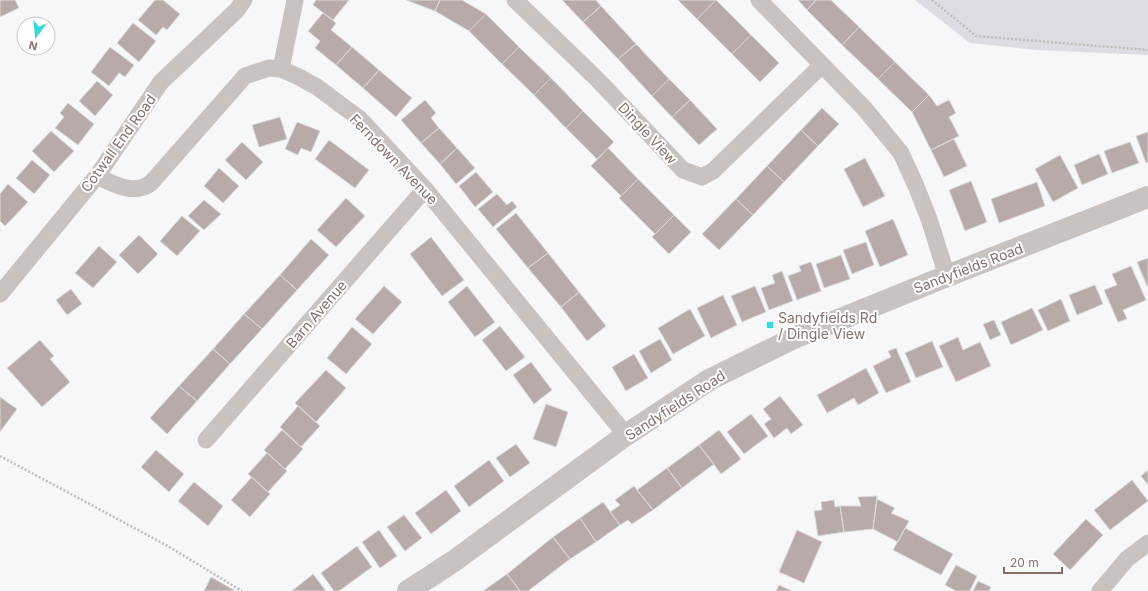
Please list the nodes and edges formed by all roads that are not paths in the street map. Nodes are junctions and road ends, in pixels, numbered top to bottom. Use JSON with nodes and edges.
{"nodes":[{"id":1,"x":244,"y":0,"type":"edge"},
{"id":2,"x":295,"y":0,"type":"edge"},
{"id":3,"x":515,"y":0,"type":"edge"},
{"id":4,"x":759,"y":0,"type":"edge"},
{"id":5,"x":822,"y":64,"type":"junction"},
{"id":6,"x":281,"y":69,"type":"junction"},
{"id":7,"x":97,"y":176,"type":"junction"},
{"id":8,"x":426,"y":189,"type":"junction"},
{"id":9,"x":1148,"y":197,"type":"edge"},
{"id":10,"x":947,"y":276,"type":"junction"},
{"id":11,"x":0,"y":294,"type":"edge"},
{"id":12,"x":626,"y":435,"type":"junction"},
{"id":13,"x":206,"y":440,"type":"dead end"},
{"id":14,"x":1148,"y":543,"type":"edge"},
{"id":15,"x":408,"y":591,"type":"edge"},
{"id":16,"x":1100,"y":591,"type":"edge"}],
"edges":[{"from":1,"to":7,"type":"street","name":"Cotwall End Road"},
{"from":2,"to":6,"type":"street"},
{"from":3,"to":5,"type":"street","name":"Dingle View"},
{"from":4,"to":5,"type":"street"},
{"from":5,"to":10,"type":"street"},
{"from":6,"to":7,"type":"street"},
{"from":6,"to":8,"type":"street","name":"Ferndown Avenue"},
{"from":7,"to":11,"type":"street","name":"Cotwall End Road"},
{"from":8,"to":12,"type":"street","name":"Ferndown Avenue"},
{"from":8,"to":13,"type":"street","name":"Barn Avenue"},
{"from":9,"to":10,"type":"street","name":"Sandyfields Road"},
{"from":10,"to":12,"type":"street","name":"Sandyfields Road"},
{"from":12,"to":15,"type":"street","name":"Sandyfields Road"},
{"from":14,"to":16,"type":"street"}]}
